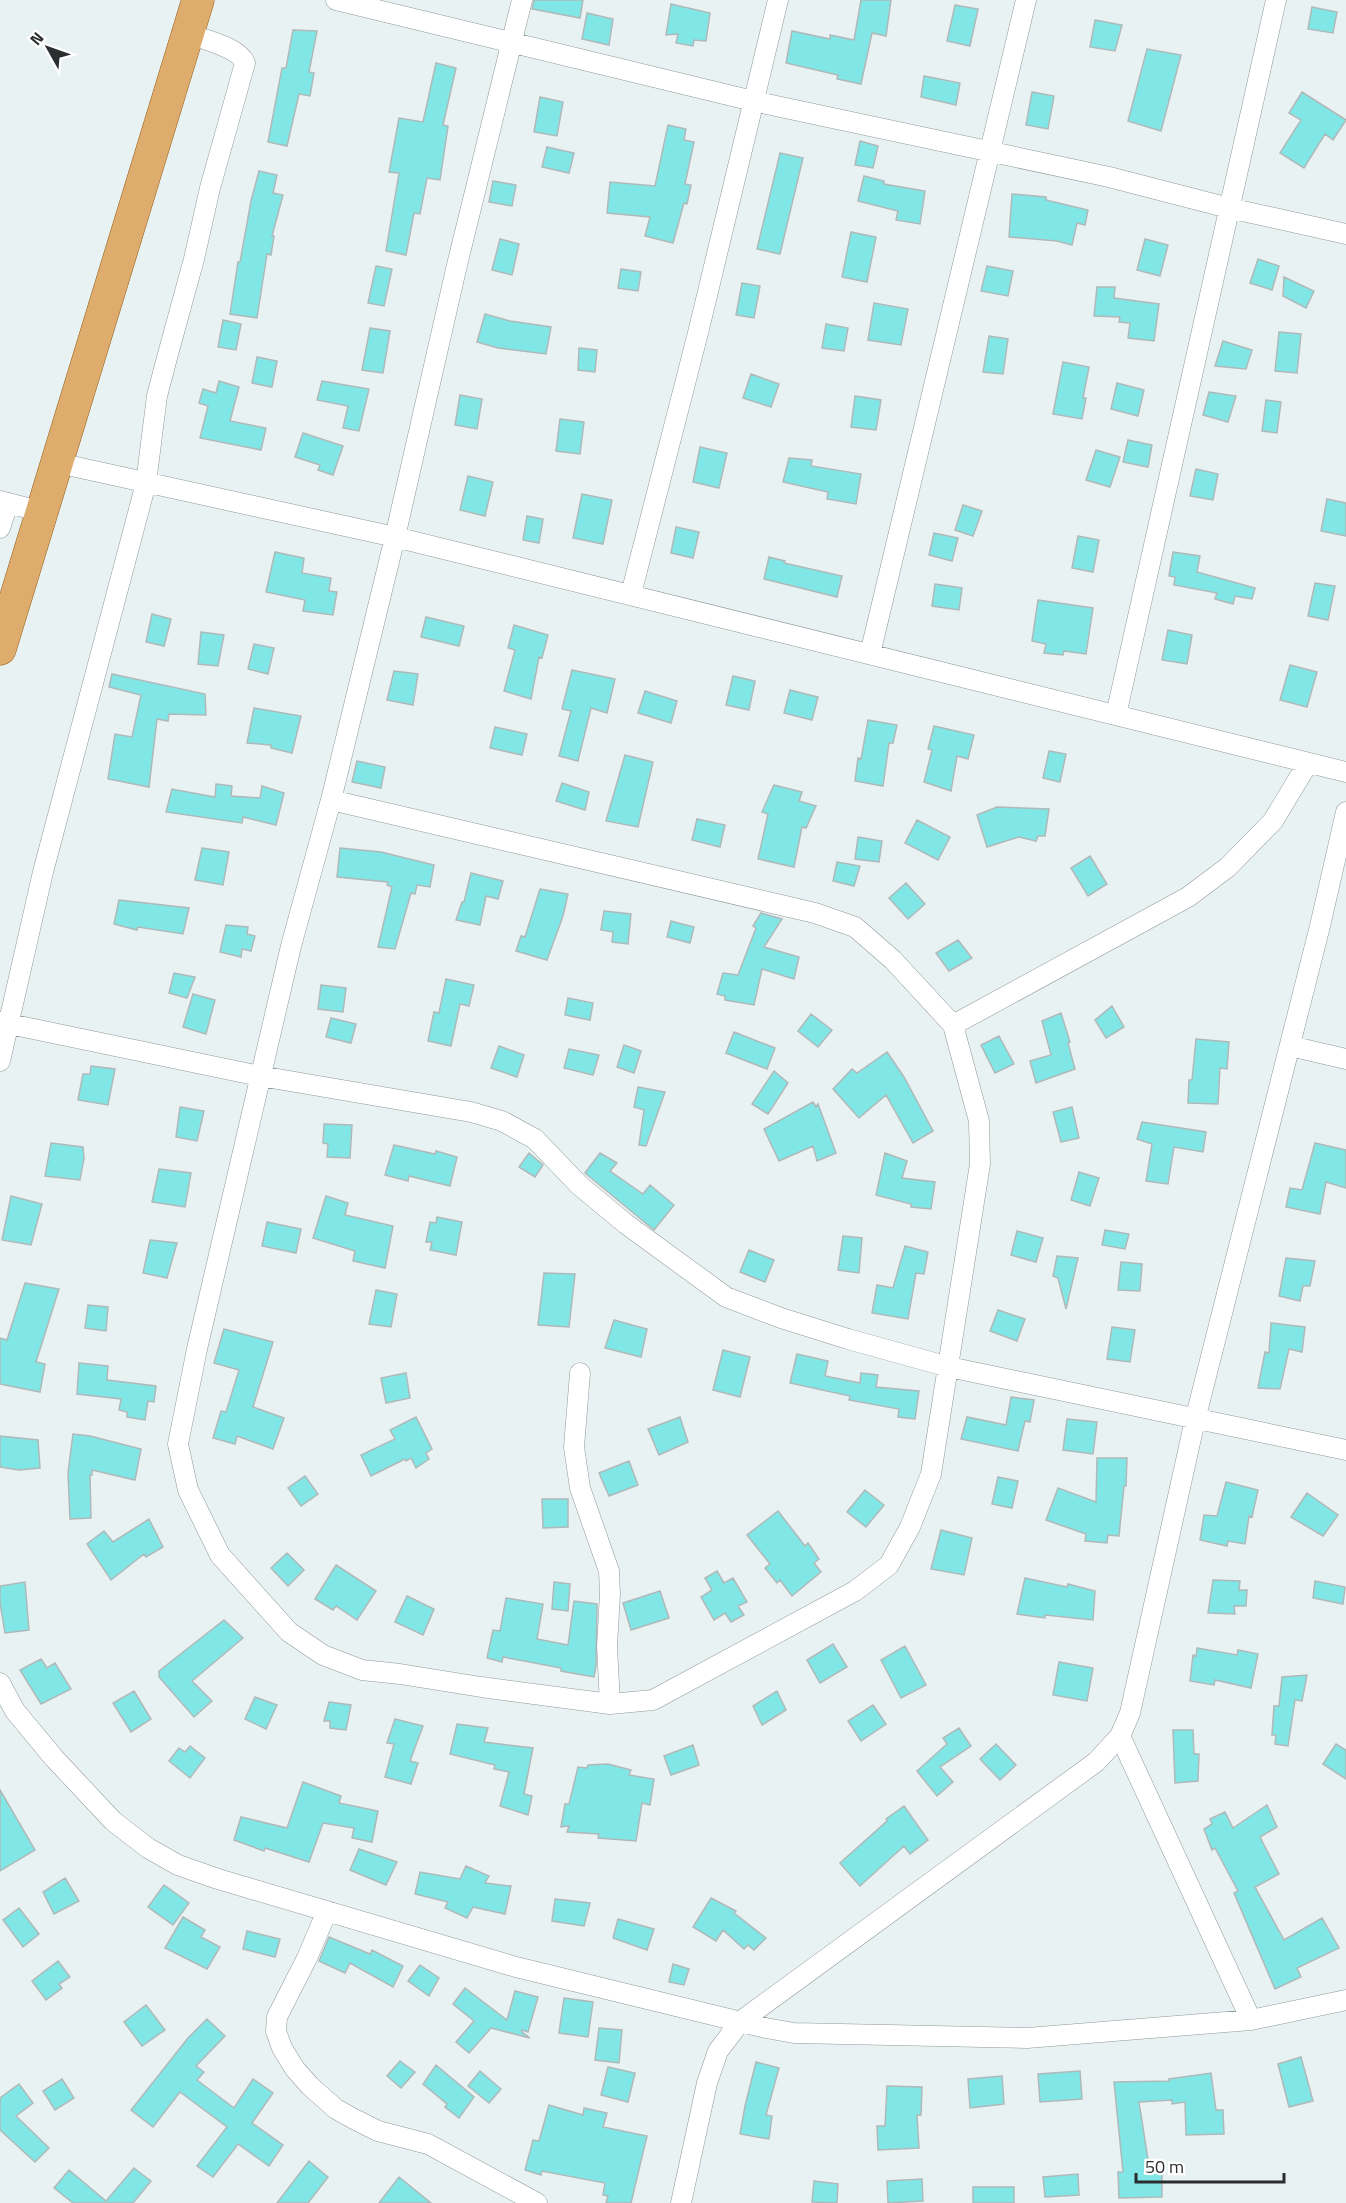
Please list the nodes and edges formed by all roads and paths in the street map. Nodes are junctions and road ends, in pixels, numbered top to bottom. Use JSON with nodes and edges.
{"nodes":[{"id":1,"x":198,"y":0,"type":"edge"},
{"id":2,"x":336,"y":0,"type":"edge"},
{"id":3,"x":522,"y":0,"type":"edge"},
{"id":4,"x":778,"y":0,"type":"edge"},
{"id":5,"x":1026,"y":0,"type":"edge"},
{"id":6,"x":1276,"y":0,"type":"edge"},
{"id":7,"x":189,"y":34,"type":"junction"},
{"id":8,"x":513,"y":42,"type":"junction"},
{"id":9,"x":753,"y":101,"type":"junction"},
{"id":10,"x":991,"y":153,"type":"junction"},
{"id":11,"x":1229,"y":208,"type":"junction"},
{"id":12,"x":1346,"y":234,"type":"edge"},
{"id":13,"x":58,"y":463,"type":"junction"},
{"id":14,"x":146,"y":483,"type":"junction"},
{"id":15,"x":3,"y":499,"type":"edge"},
{"id":16,"x":43,"y":512,"type":"junction"},
{"id":17,"x":0,"y":528,"type":"edge"},
{"id":18,"x":395,"y":537,"type":"junction"},
{"id":19,"x":632,"y":594,"type":"junction"},
{"id":20,"x":0,"y":649,"type":"edge"},
{"id":21,"x":870,"y":654,"type":"junction"},
{"id":22,"x":1116,"y":715,"type":"junction"},
{"id":23,"x":1308,"y":763,"type":"junction"},
{"id":24,"x":1346,"y":772,"type":"edge"},
{"id":25,"x":331,"y":800,"type":"junction"},
{"id":26,"x":1346,"y":812,"type":"edge"},
{"id":27,"x":5,"y":1024,"type":"edge"},
{"id":28,"x":953,"y":1025,"type":"junction"},
{"id":29,"x":1290,"y":1046,"type":"junction"},
{"id":30,"x":1346,"y":1059,"type":"edge"},
{"id":31,"x":0,"y":1062,"type":"edge"},
{"id":32,"x":260,"y":1076,"type":"junction"},
{"id":33,"x":949,"y":1367,"type":"junction"},
{"id":34,"x":580,"y":1373,"type":"dead end"},
{"id":35,"x":1195,"y":1420,"type":"junction"},
{"id":36,"x":1346,"y":1450,"type":"edge"},
{"id":37,"x":0,"y":1683,"type":"edge"},
{"id":38,"x":610,"y":1704,"type":"junction"},
{"id":39,"x":1120,"y":1736,"type":"junction"},
{"id":40,"x":327,"y":1911,"type":"junction"},
{"id":41,"x":1346,"y":2000,"type":"edge"},
{"id":42,"x":1251,"y":2020,"type":"junction"},
{"id":43,"x":741,"y":2021,"type":"junction"},
{"id":44,"x":537,"y":2203,"type":"edge"},
{"id":45,"x":681,"y":2203,"type":"edge"}],
"edges":[{"from":1,"to":7,"type":"main road"},
{"from":2,"to":8,"type":"street"},
{"from":3,"to":8,"type":"street"},
{"from":4,"to":9,"type":"street"},
{"from":5,"to":10,"type":"street"},
{"from":6,"to":11,"type":"street"},
{"from":7,"to":13,"type":"main road"},
{"from":7,"to":14,"type":"street"},
{"from":8,"to":9,"type":"street"},
{"from":8,"to":18,"type":"street"},
{"from":9,"to":10,"type":"street"},
{"from":9,"to":19,"type":"street"},
{"from":10,"to":11,"type":"street"},
{"from":10,"to":21,"type":"street"},
{"from":11,"to":12,"type":"street"},
{"from":11,"to":22,"type":"street"},
{"from":13,"to":14,"type":"street"},
{"from":13,"to":16,"type":"main road"},
{"from":14,"to":18,"type":"street"},
{"from":14,"to":27,"type":"street"},
{"from":15,"to":16,"type":"street"},
{"from":15,"to":17,"type":"street"},
{"from":16,"to":20,"type":"main road"},
{"from":18,"to":19,"type":"street"},
{"from":18,"to":25,"type":"street"},
{"from":19,"to":21,"type":"street"},
{"from":21,"to":22,"type":"street"},
{"from":22,"to":23,"type":"street"},
{"from":23,"to":24,"type":"street"},
{"from":23,"to":28,"type":"street"},
{"from":25,"to":28,"type":"street"},
{"from":25,"to":32,"type":"street"},
{"from":26,"to":29,"type":"street"},
{"from":27,"to":31,"type":"street"},
{"from":27,"to":32,"type":"street"},
{"from":28,"to":33,"type":"street"},
{"from":29,"to":30,"type":"street"},
{"from":29,"to":35,"type":"street"},
{"from":32,"to":33,"type":"street"},
{"from":32,"to":38,"type":"street"},
{"from":33,"to":35,"type":"street"},
{"from":33,"to":38,"type":"street"},
{"from":34,"to":38,"type":"street"},
{"from":35,"to":36,"type":"street"},
{"from":35,"to":39,"type":"street"},
{"from":37,"to":40,"type":"street"},
{"from":39,"to":42,"type":"street"},
{"from":39,"to":43,"type":"street"},
{"from":40,"to":43,"type":"street"},
{"from":40,"to":44,"type":"street"},
{"from":41,"to":42,"type":"street"},
{"from":42,"to":43,"type":"street"},
{"from":43,"to":45,"type":"street"}]}
